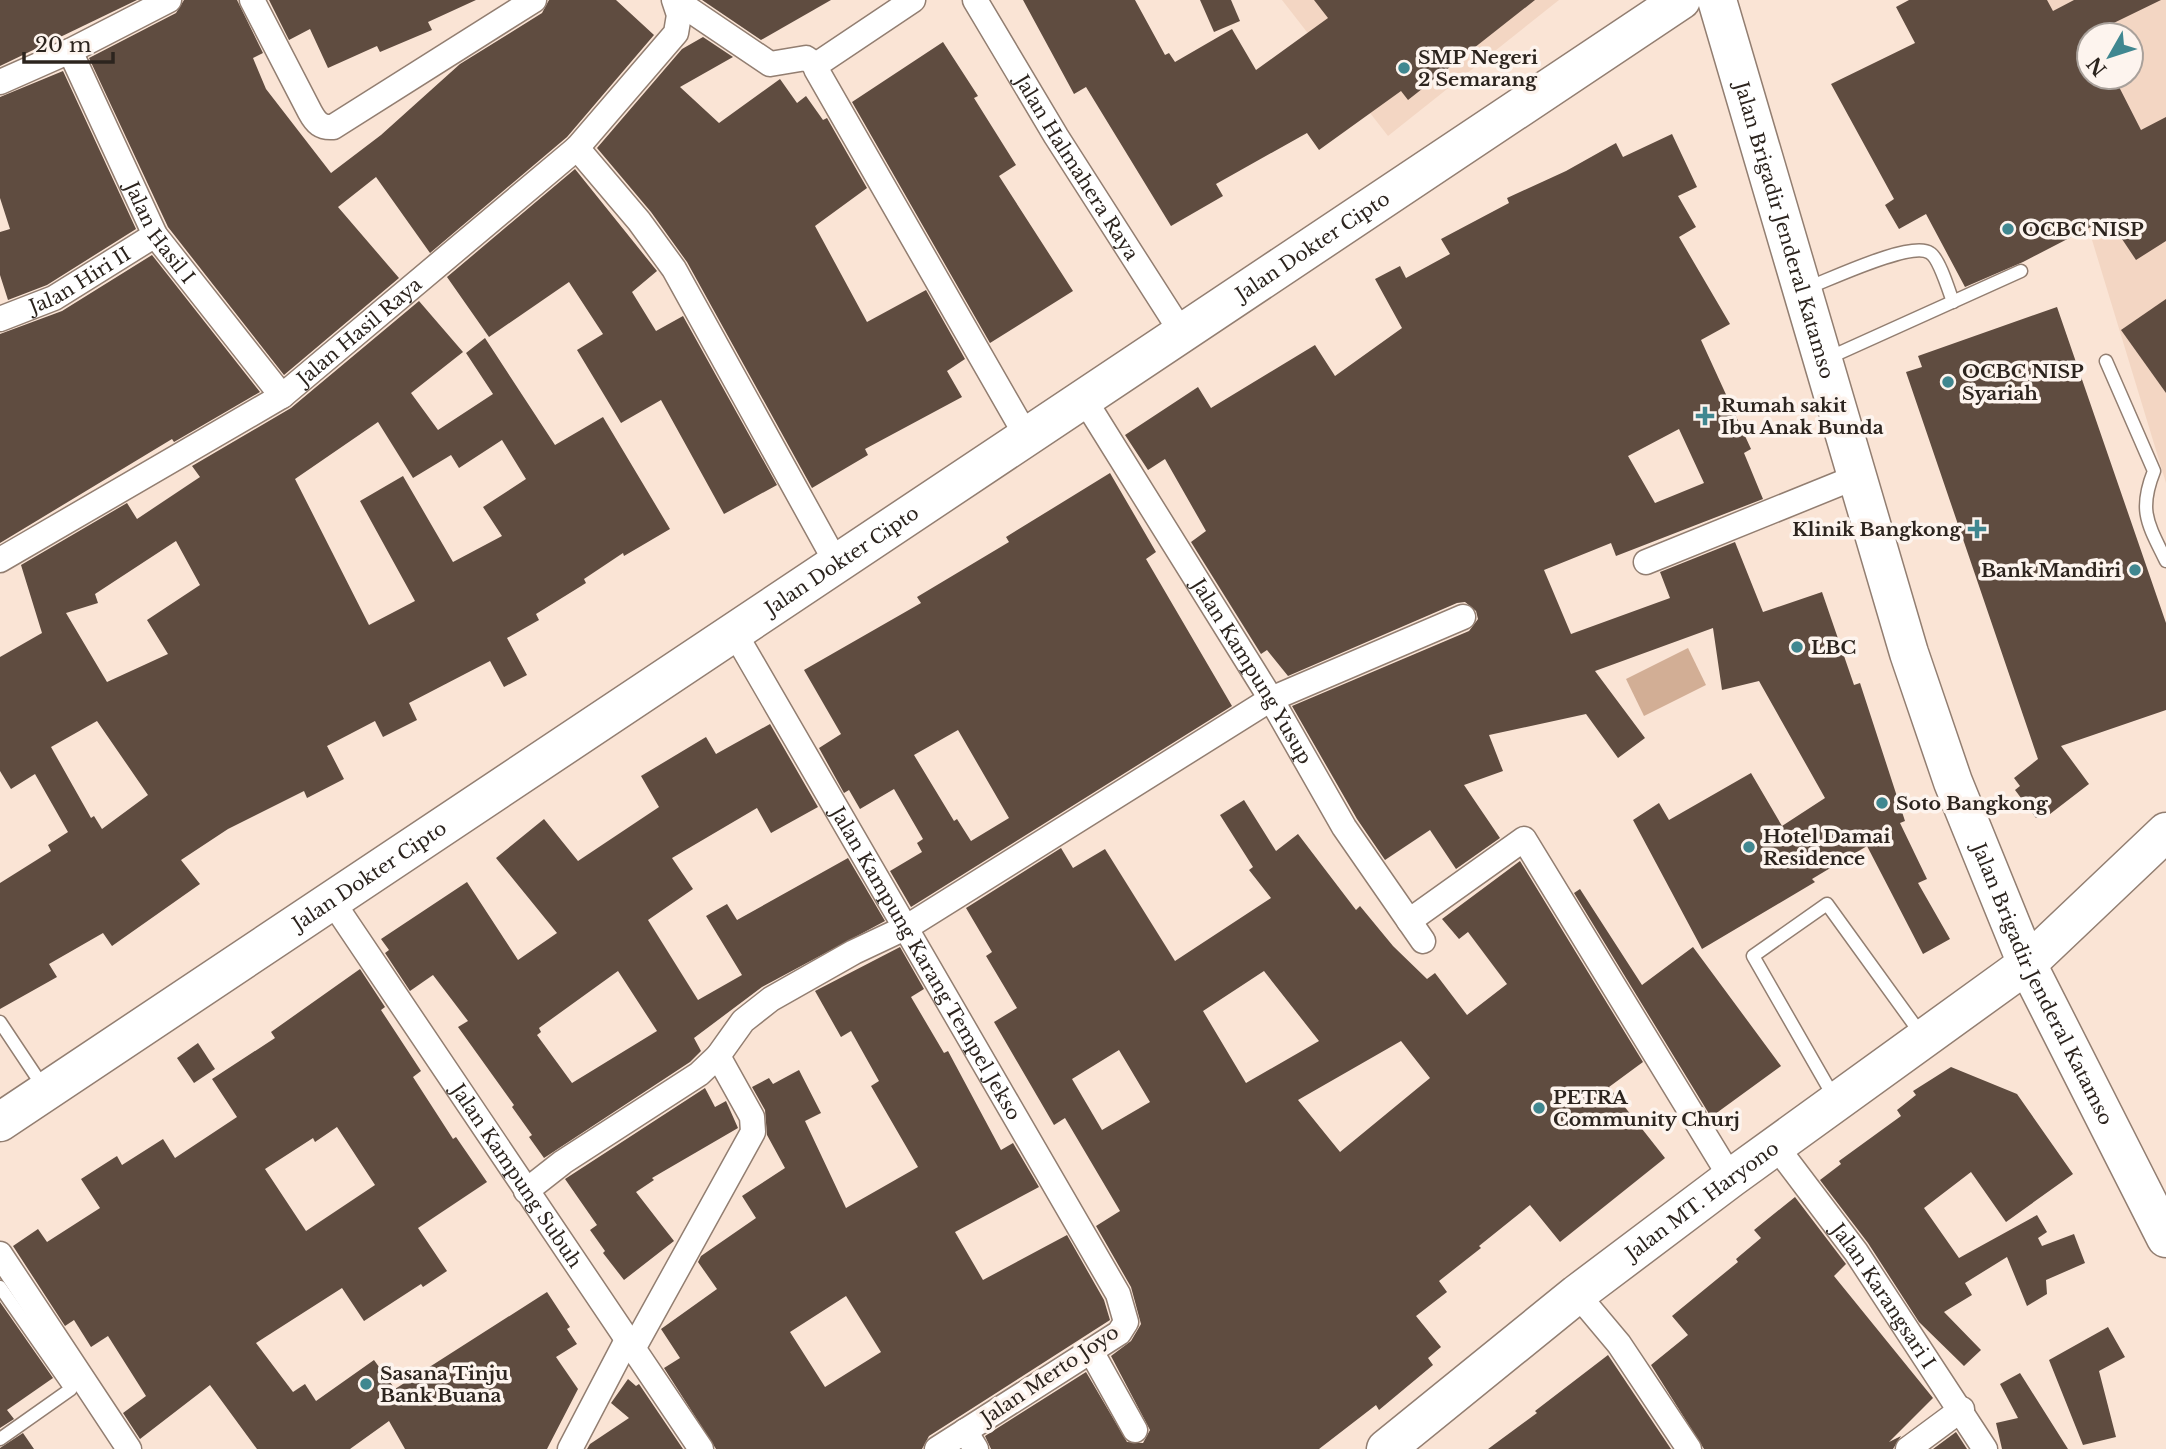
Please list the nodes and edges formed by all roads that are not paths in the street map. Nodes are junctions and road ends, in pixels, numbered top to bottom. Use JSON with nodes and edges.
{"nodes":[{"id":1,"x":169,"y":0,"type":"edge"},
{"id":2,"x":252,"y":0,"type":"edge"},
{"id":3,"x":534,"y":0,"type":"edge"},
{"id":4,"x":913,"y":0,"type":"edge"},
{"id":5,"x":975,"y":0,"type":"edge"},
{"id":6,"x":1681,"y":0,"type":"edge"},
{"id":7,"x":1717,"y":0,"type":"edge"},
{"id":8,"x":675,"y":3,"type":"edge"},
{"id":9,"x":70,"y":51,"type":"junction"},
{"id":10,"x":816,"y":65,"type":"junction"},
{"id":11,"x":0,"y":82,"type":"edge"},
{"id":12,"x":577,"y":148,"type":"junction"},
{"id":13,"x":155,"y":235,"type":"junction"},
{"id":14,"x":2021,"y":271,"type":"dead end"},
{"id":15,"x":1802,"y":290,"type":"junction"},
{"id":16,"x":1953,"y":302,"type":"junction"},
{"id":17,"x":0,"y":319,"type":"edge"},
{"id":18,"x":1182,"y":333,"type":"junction"},
{"id":19,"x":1823,"y":361,"type":"junction"},
{"id":20,"x":2106,"y":361,"type":"dead end"},
{"id":21,"x":282,"y":396,"type":"junction"},
{"id":22,"x":1084,"y":399,"type":"junction"},
{"id":23,"x":1027,"y":437,"type":"junction"},
{"id":24,"x":2160,"y":473,"type":"edge"},
{"id":25,"x":1856,"y":477,"type":"junction"},
{"id":26,"x":0,"y":560,"type":"edge"},
{"id":27,"x":2166,"y":561,"type":"edge"},
{"id":28,"x":1646,"y":562,"type":"dead end"},
{"id":29,"x":837,"y":564,"type":"junction"},
{"id":30,"x":1463,"y":617,"type":"dead end"},
{"id":31,"x":734,"y":632,"type":"junction"},
{"id":32,"x":1271,"y":699,"type":"junction"},
{"id":33,"x":2166,"y":832,"type":"edge"},
{"id":34,"x":332,"y":901,"type":"junction"},
{"id":35,"x":907,"y":927,"type":"junction"},
{"id":36,"x":2027,"y":964,"type":"junction"},
{"id":37,"x":0,"y":1022,"type":"edge"},
{"id":38,"x":1923,"y":1037,"type":"junction"},
{"id":39,"x":718,"y":1056,"type":"junction"},
{"id":40,"x":46,"y":1091,"type":"junction"},
{"id":41,"x":1836,"y":1100,"type":"junction"},
{"id":42,"x":0,"y":1122,"type":"edge"},
{"id":43,"x":1775,"y":1145,"type":"junction"},
{"id":44,"x":1731,"y":1178,"type":"junction"},
{"id":45,"x":526,"y":1191,"type":"junction"},
{"id":46,"x":2166,"y":1238,"type":"edge"},
{"id":47,"x":0,"y":1254,"type":"edge"},
{"id":48,"x":0,"y":1287,"type":"edge"},
{"id":49,"x":1118,"y":1294,"type":"joint"},
{"id":50,"x":1577,"y":1294,"type":"junction"},
{"id":51,"x":630,"y":1344,"type":"junction"},
{"id":52,"x":1091,"y":1351,"type":"junction"},
{"id":53,"x":1962,"y":1409,"type":"junction"},
{"id":54,"x":1135,"y":1430,"type":"dead end"},
{"id":55,"x":0,"y":1439,"type":"edge"},
{"id":56,"x":970,"y":1440,"type":"edge"},
{"id":57,"x":1401,"y":1444,"type":"edge"},
{"id":58,"x":129,"y":1449,"type":"edge"},
{"id":59,"x":570,"y":1449,"type":"edge"},
{"id":60,"x":701,"y":1449,"type":"edge"},
{"id":61,"x":937,"y":1449,"type":"edge"},
{"id":62,"x":1689,"y":1449,"type":"edge"},
{"id":63,"x":1908,"y":1449,"type":"edge"},
{"id":64,"x":1985,"y":1449,"type":"edge"}],
"edges":[{"from":1,"to":9,"type":"street"},
{"from":2,"to":3,"type":"street"},
{"from":4,"to":10,"type":"street"},
{"from":5,"to":18,"type":"street","name":"Jalan Halmahera Raya"},
{"from":6,"to":18,"type":"main road","name":"Jalan Dokter Cipto"},
{"from":7,"to":15,"type":"main road","name":"Jalan Brigadir Jenderal Katamso"},
{"from":8,"to":10,"type":"street"},
{"from":8,"to":12,"type":"street","name":"Jalan Hasil Raya"},
{"from":9,"to":11,"type":"street"},
{"from":9,"to":13,"type":"street","name":"Jalan Hasil I"},
{"from":10,"to":23,"type":"street"},
{"from":12,"to":21,"type":"street","name":"Jalan Hasil Raya"},
{"from":12,"to":29,"type":"street"},
{"from":13,"to":17,"type":"street","name":"Jalan Hiri II"},
{"from":13,"to":21,"type":"street","name":"Jalan Hasil I"},
{"from":14,"to":16,"type":"lane"},
{"from":15,"to":16,"type":"lane"},
{"from":15,"to":19,"type":"main road","name":"Jalan Brigadir Jenderal Katamso"},
{"from":16,"to":19,"type":"lane"},
{"from":18,"to":22,"type":"main road","name":"Jalan Dokter Cipto"},
{"from":19,"to":25,"type":"main road","name":"Jalan Brigadir Jenderal Katamso"},
{"from":20,"to":24,"type":"lane"},
{"from":21,"to":26,"type":"street","name":"Jalan Hasil Raya"},
{"from":22,"to":23,"type":"main road","name":"Jalan Dokter Cipto"},
{"from":22,"to":32,"type":"street","name":"Jalan Kampung Yusup"},
{"from":23,"to":29,"type":"main road","name":"Jalan Dokter Cipto"},
{"from":24,"to":27,"type":"lane"},
{"from":25,"to":28,"type":"street"},
{"from":25,"to":36,"type":"main road","name":"Jalan Brigadir Jenderal Katamso"},
{"from":29,"to":31,"type":"main road","name":"Jalan Dokter Cipto"},
{"from":30,"to":32,"type":"street"},
{"from":31,"to":34,"type":"main road","name":"Jalan Dokter Cipto"},
{"from":31,"to":35,"type":"street","name":"Jalan Kampung Karang Tempel Jekso"},
{"from":32,"to":35,"type":"street"},
{"from":32,"to":44,"type":"street","name":"Jalan Kampung Yusup"},
{"from":33,"to":36,"type":"main road","name":"Jalan MT. Haryono"},
{"from":34,"to":40,"type":"main road","name":"Jalan Dokter Cipto"},
{"from":34,"to":45,"type":"street","name":"Jalan Kampung Subuh"},
{"from":35,"to":39,"type":"street"},
{"from":35,"to":49,"type":"street","name":"Jalan Kampung Karang Tempel Jekso"},
{"from":36,"to":38,"type":"main road","name":"Jalan MT. Haryono"},
{"from":36,"to":46,"type":"main road","name":"Jalan Brigadir Jenderal Katamso"},
{"from":37,"to":40,"type":"lane"},
{"from":38,"to":41,"type":"main road","name":"Jalan MT. Haryono"},
{"from":38,"to":41,"type":"lane"},
{"from":39,"to":45,"type":"street"},
{"from":39,"to":51,"type":"street"},
{"from":40,"to":42,"type":"main road","name":"Jalan Dokter Cipto"},
{"from":41,"to":43,"type":"main road","name":"Jalan MT. Haryono"},
{"from":43,"to":44,"type":"main road","name":"Jalan MT. Haryono"},
{"from":43,"to":53,"type":"street","name":"Jalan Karangsari I"},
{"from":44,"to":50,"type":"main road","name":"Jalan MT. Haryono"},
{"from":45,"to":51,"type":"street","name":"Jalan Kampung Subuh"},
{"from":47,"to":58,"type":"street"},
{"from":48,"to":55,"type":"lane"},
{"from":49,"to":52,"type":"street","name":"Jalan Merto Joyo"},
{"from":50,"to":57,"type":"main road","name":"Jalan MT. Haryono"},
{"from":50,"to":62,"type":"street"},
{"from":51,"to":59,"type":"street"},
{"from":51,"to":60,"type":"street","name":"Jalan Kampung Subuh"},
{"from":52,"to":54,"type":"street"},
{"from":52,"to":56,"type":"street","name":"Jalan Merto Joyo"},
{"from":53,"to":63,"type":"street"},
{"from":53,"to":64,"type":"street","name":"Jalan Karangsari I"},
{"from":56,"to":61,"type":"street"}]}
